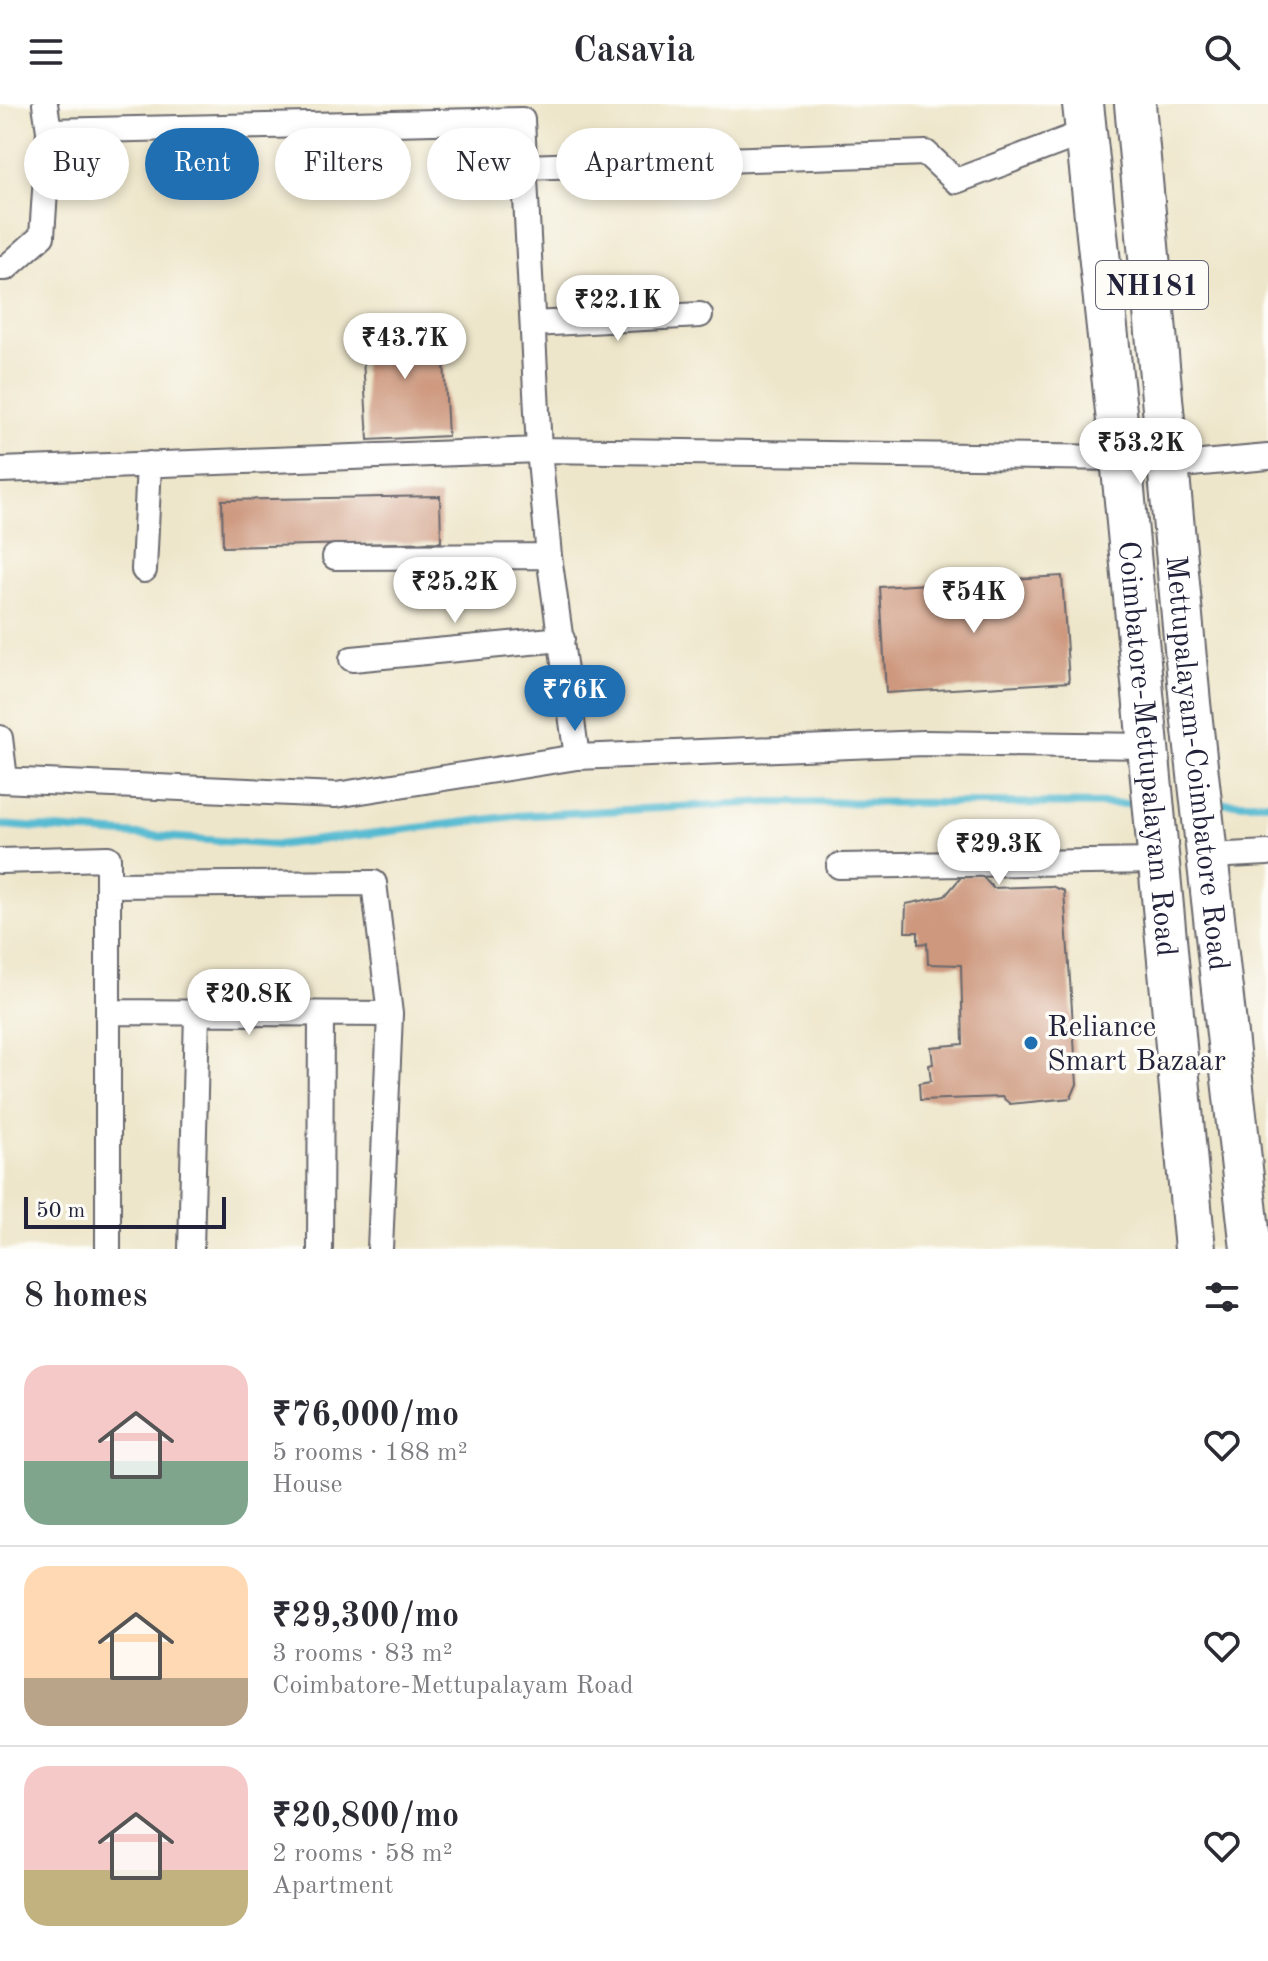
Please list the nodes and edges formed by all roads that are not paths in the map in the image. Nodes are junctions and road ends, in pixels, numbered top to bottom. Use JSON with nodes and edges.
{"nodes":[{"id":1,"x":45,"y":104,"type":"edge"},
{"id":2,"x":1135,"y":104,"type":"edge"},
{"id":3,"x":1085,"y":118,"type":"edge"},
{"id":4,"x":49,"y":128,"type":"edge"},
{"id":5,"x":523,"y":128,"type":"edge"},
{"id":6,"x":129,"y":129,"type":"edge"},
{"id":7,"x":540,"y":166,"type":"edge"},
{"id":8,"x":44,"y":200,"type":"edge"},
{"id":9,"x":527,"y":200,"type":"edge"},
{"id":10,"x":0,"y":268,"type":"edge"},
{"id":11,"x":700,"y":315,"type":"dead end"},
{"id":12,"x":533,"y":324,"type":"junction"},
{"id":13,"x":539,"y":450,"type":"junction"},
{"id":14,"x":1268,"y":457,"type":"edge"},
{"id":15,"x":1121,"y":458,"type":"junction"},
{"id":16,"x":149,"y":464,"type":"junction"},
{"id":17,"x":1169,"y":466,"type":"junction"},
{"id":18,"x":0,"y":470,"type":"edge"},
{"id":19,"x":549,"y":556,"type":"junction"},
{"id":20,"x":335,"y":557,"type":"dead end"},
{"id":21,"x":144,"y":570,"type":"dead end"},
{"id":22,"x":562,"y":639,"type":"junction"},
{"id":23,"x":352,"y":659,"type":"dead end"},
{"id":24,"x":0,"y":738,"type":"edge"},
{"id":25,"x":1147,"y":747,"type":"junction"},
{"id":26,"x":577,"y":757,"type":"junction"},
{"id":27,"x":2,"y":780,"type":"edge"},
{"id":28,"x":1157,"y":850,"type":"junction"},
{"id":29,"x":1268,"y":853,"type":"edge"},
{"id":30,"x":1209,"y":855,"type":"junction"},
{"id":31,"x":0,"y":861,"type":"edge"},
{"id":32,"x":839,"y":866,"type":"dead end"},
{"id":33,"x":108,"y":885,"type":"junction"},
{"id":34,"x":108,"y":1012,"type":"junction"},
{"id":35,"x":197,"y":1013,"type":"junction"},
{"id":36,"x":321,"y":1014,"type":"junction"},
{"id":37,"x":390,"y":1014,"type":"junction"},
{"id":38,"x":108,"y":1249,"type":"edge"},
{"id":39,"x":191,"y":1249,"type":"edge"},
{"id":40,"x":320,"y":1249,"type":"edge"},
{"id":41,"x":380,"y":1249,"type":"edge"},
{"id":42,"x":1195,"y":1249,"type":"edge"},
{"id":43,"x":1251,"y":1249,"type":"edge"}],
"edges":[{"from":1,"to":4,"type":"street"},
{"from":2,"to":17,"type":"highway","name":"Mettupalayam-Coimbatore Road","number":"NH181"},
{"from":3,"to":7,"type":"street"},
{"from":3,"to":15,"type":"highway","name":"Coimbatore-Mettupalayam Road","number":"NH181"},
{"from":5,"to":6,"type":"street"},
{"from":8,"to":10,"type":"street"},
{"from":9,"to":12,"type":"street"},
{"from":11,"to":12,"type":"street"},
{"from":12,"to":13,"type":"street"},
{"from":13,"to":15,"type":"street"},
{"from":13,"to":16,"type":"street"},
{"from":13,"to":19,"type":"street"},
{"from":14,"to":17,"type":"street"},
{"from":15,"to":17,"type":"street"},
{"from":15,"to":25,"type":"highway","name":"Coimbatore-Mettupalayam Road","number":"NH181"},
{"from":16,"to":18,"type":"street"},
{"from":16,"to":21,"type":"street"},
{"from":17,"to":30,"type":"highway","name":"Mettupalayam-Coimbatore Road","number":"NH181"},
{"from":19,"to":20,"type":"street"},
{"from":19,"to":22,"type":"street"},
{"from":22,"to":23,"type":"street"},
{"from":22,"to":26,"type":"street"},
{"from":24,"to":27,"type":"street"},
{"from":25,"to":26,"type":"street"},
{"from":25,"to":28,"type":"highway","name":"Coimbatore-Mettupalayam Road","number":"NH181"},
{"from":26,"to":27,"type":"street"},
{"from":28,"to":32,"type":"street"},
{"from":28,"to":42,"type":"highway","name":"Coimbatore-Mettupalayam Road","number":"NH181"},
{"from":29,"to":30,"type":"street"},
{"from":30,"to":43,"type":"highway","name":"Mettupalayam-Coimbatore Road","number":"NH181"},
{"from":31,"to":33,"type":"street"},
{"from":33,"to":34,"type":"street"},
{"from":33,"to":37,"type":"street"},
{"from":34,"to":35,"type":"street"},
{"from":34,"to":38,"type":"street"},
{"from":35,"to":36,"type":"street"},
{"from":35,"to":39,"type":"street"},
{"from":36,"to":37,"type":"street"},
{"from":36,"to":40,"type":"street"},
{"from":37,"to":41,"type":"street"}]}
